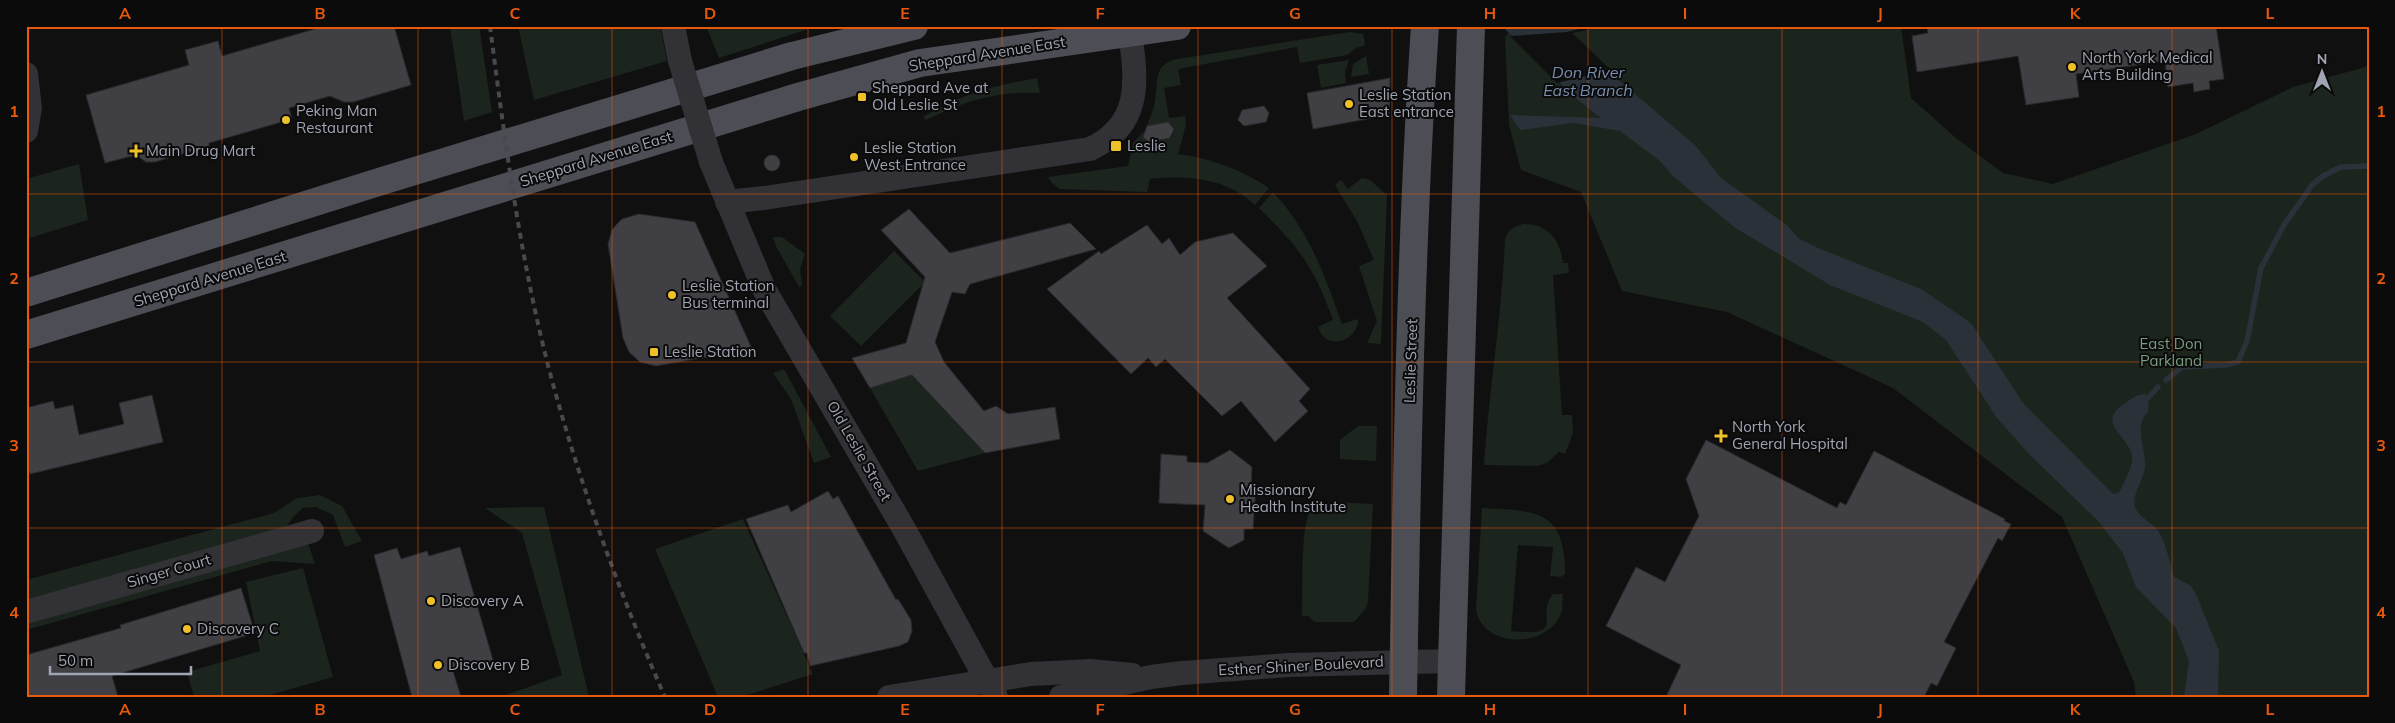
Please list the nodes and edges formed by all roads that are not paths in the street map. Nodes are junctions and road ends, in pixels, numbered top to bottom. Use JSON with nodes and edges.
{"nodes":[{"id":1,"x":673,"y":26,"type":"edge"},
{"id":2,"x":914,"y":26,"type":"edge"},
{"id":3,"x":1176,"y":26,"type":"edge"},
{"id":4,"x":1425,"y":26,"type":"edge"},
{"id":5,"x":1471,"y":26,"type":"edge"},
{"id":6,"x":1130,"y":33,"type":"junction"},
{"id":7,"x":26,"y":74,"type":"edge"},
{"id":8,"x":26,"y":131,"type":"edge"},
{"id":9,"x":727,"y":202,"type":"junction"},
{"id":10,"x":26,"y":293,"type":"edge"},
{"id":11,"x":26,"y":336,"type":"edge"},
{"id":12,"x":312,"y":530,"type":"dead end"},
{"id":13,"x":26,"y":612,"type":"edge"},
{"id":14,"x":1404,"y":661,"type":"junction"},
{"id":15,"x":1451,"y":661,"type":"junction"},
{"id":16,"x":1151,"y":677,"type":"junction"},
{"id":17,"x":992,"y":688,"type":"edge"},
{"id":18,"x":889,"y":697,"type":"edge"},
{"id":19,"x":1061,"y":697,"type":"edge"},
{"id":20,"x":1403,"y":697,"type":"edge"},
{"id":21,"x":1451,"y":697,"type":"edge"}],
"edges":[{"from":1,"to":9,"type":"street","name":"Old Leslie Street","bridge":true},
{"from":2,"to":10,"type":"main road"},
{"from":3,"to":6,"type":"main road","name":"Sheppard Avenue East"},
{"from":4,"to":14,"type":"main road","name":"Leslie Street"},
{"from":5,"to":15,"type":"main road"},
{"from":6,"to":9,"type":"street"},
{"from":6,"to":11,"type":"main road","name":"Sheppard Avenue East"},
{"from":7,"to":8,"type":"street"},
{"from":9,"to":17,"type":"street","name":"Old Leslie Street"},
{"from":12,"to":13,"type":"street","name":"Singer Court"},
{"from":14,"to":15,"type":"street","name":"Esther Shiner Boulevard"},
{"from":14,"to":16,"type":"street","name":"Esther Shiner Boulevard"},
{"from":14,"to":20,"type":"main road","name":"Leslie Street"},
{"from":15,"to":21,"type":"main road"},
{"from":16,"to":17,"type":"street","name":"Esther Shiner Boulevard"},
{"from":16,"to":19,"type":"street","name":"Esther Shiner Boulevard"},
{"from":17,"to":18,"type":"street","name":"Esther Shiner Boulevard"}]}
